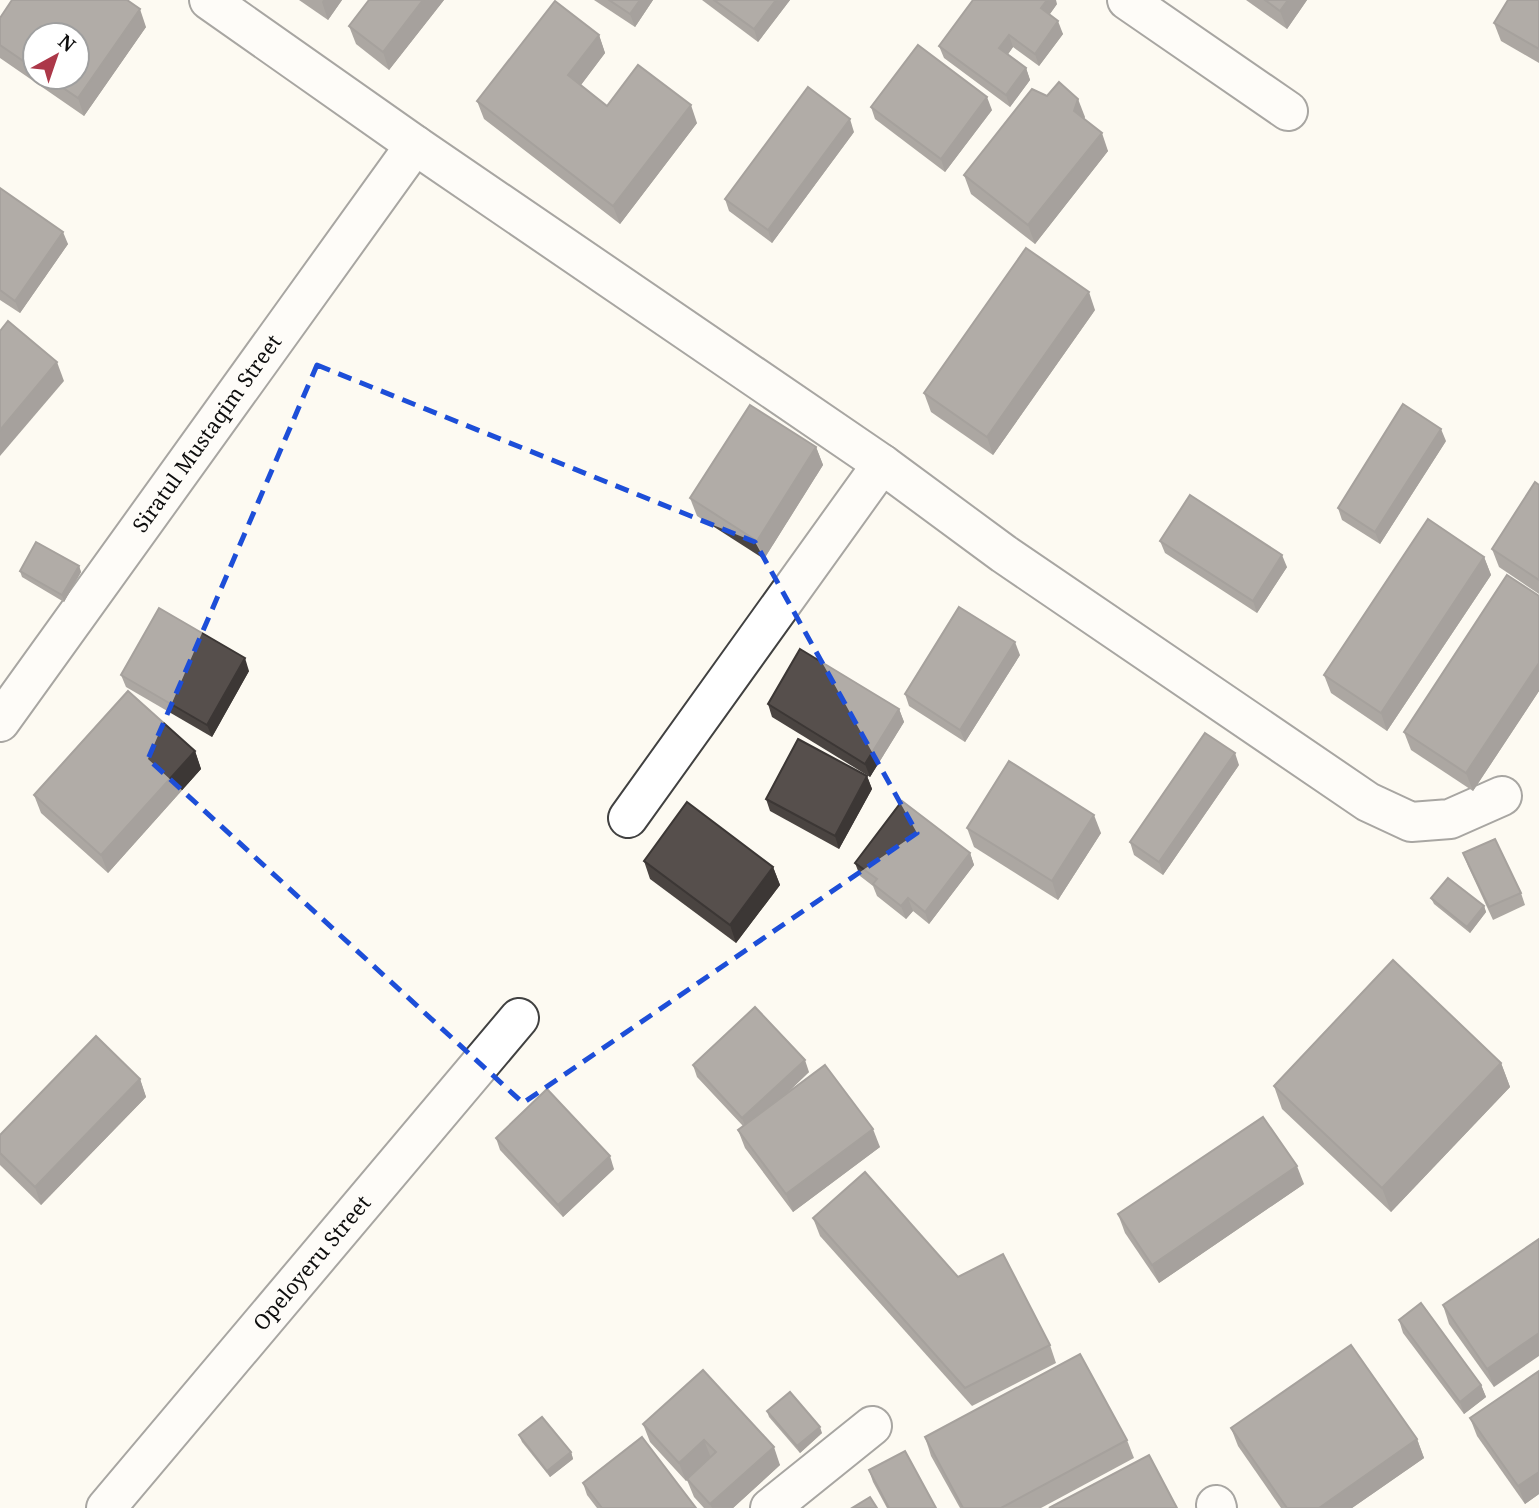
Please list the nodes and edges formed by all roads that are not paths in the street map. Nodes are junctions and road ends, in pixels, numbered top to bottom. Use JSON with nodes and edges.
{"nodes":[{"id":1,"x":209,"y":0,"type":"edge"},
{"id":2,"x":1127,"y":0,"type":"edge"},
{"id":3,"x":1288,"y":111,"type":"dead end"},
{"id":4,"x":415,"y":145,"type":"junction"},
{"id":5,"x":882,"y":464,"type":"junction"},
{"id":6,"x":0,"y":722,"type":"edge"},
{"id":7,"x":1502,"y":796,"type":"dead end"},
{"id":8,"x":628,"y":818,"type":"dead end"},
{"id":9,"x":519,"y":1018,"type":"dead end"},
{"id":10,"x":872,"y":1426,"type":"dead end"},
{"id":11,"x":106,"y":1508,"type":"edge"},
{"id":12,"x":770,"y":1508,"type":"edge"}],
"edges":[{"from":1,"to":4,"type":"street"},
{"from":2,"to":3,"type":"street"},
{"from":4,"to":5,"type":"street"},
{"from":4,"to":6,"type":"street","name":"Siratul Mustaqim Street"},
{"from":5,"to":7,"type":"street"},
{"from":5,"to":8,"type":"street"},
{"from":9,"to":11,"type":"street","name":"Opeloyeru Street"},
{"from":10,"to":12,"type":"street"}]}
